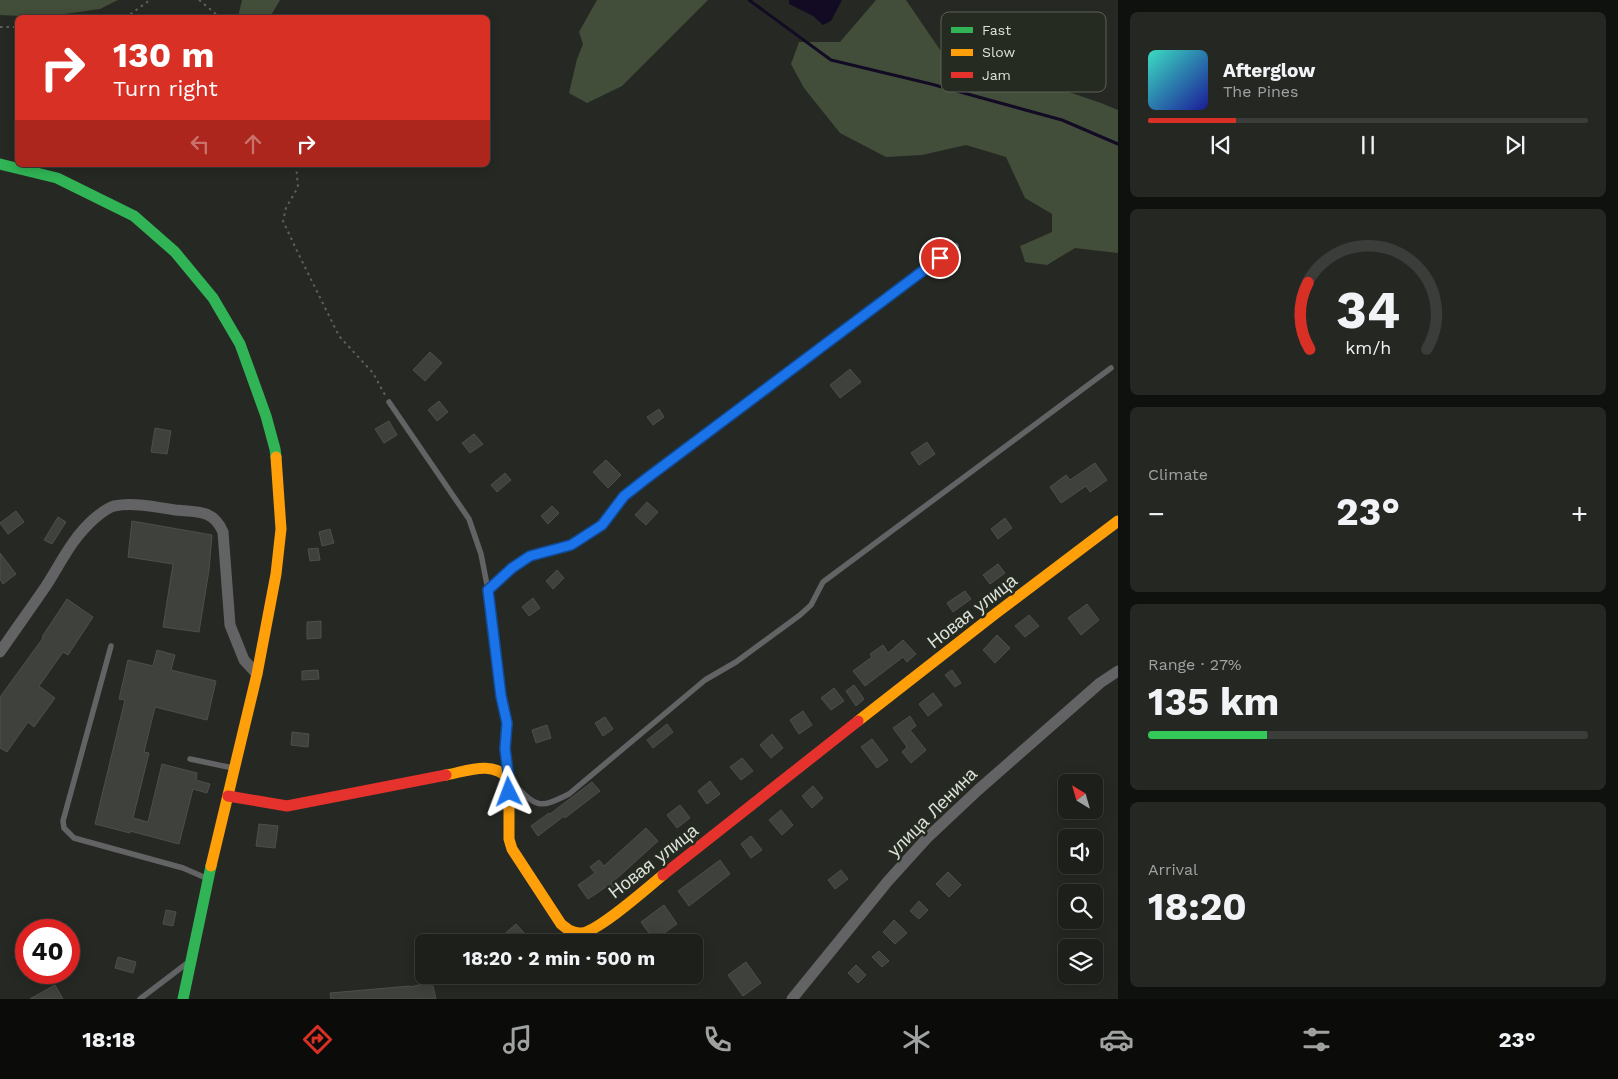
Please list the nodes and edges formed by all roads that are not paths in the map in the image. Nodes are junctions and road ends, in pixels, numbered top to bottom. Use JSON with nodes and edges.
{"nodes":[{"id":1,"x":0,"y":164,"type":"edge"},
{"id":2,"x":956,"y":246,"type":"dead end"},
{"id":3,"x":1111,"y":368,"type":"dead end"},
{"id":4,"x":389,"y":402,"type":"road end"},
{"id":5,"x":1118,"y":520,"type":"edge"},
{"id":6,"x":488,"y":590,"type":"junction"},
{"id":7,"x":111,"y":646,"type":"dead end"},
{"id":8,"x":0,"y":652,"type":"edge"},
{"id":9,"x":1118,"y":671,"type":"edge"},
{"id":10,"x":256,"y":674,"type":"junction"},
{"id":11,"x":190,"y":759,"type":"dead end"},
{"id":12,"x":235,"y":768,"type":"junction"},
{"id":13,"x":509,"y":779,"type":"junction"},
{"id":14,"x":228,"y":796,"type":"junction"},
{"id":15,"x":208,"y":879,"type":"junction"},
{"id":16,"x":192,"y":959,"type":"junction"},
{"id":17,"x":140,"y":999,"type":"edge"},
{"id":18,"x":183,"y":999,"type":"edge"},
{"id":19,"x":792,"y":999,"type":"edge"}],
"edges":[{"from":1,"to":10,"type":"street"},
{"from":2,"to":6,"type":"lane"},
{"from":3,"to":13,"type":"lane"},
{"from":4,"to":6,"type":"lane"},
{"from":5,"to":13,"type":"street","name":"Новая улица"},
{"from":6,"to":13,"type":"lane"},
{"from":7,"to":15,"type":"lane"},
{"from":8,"to":10,"type":"street"},
{"from":9,"to":19,"type":"street","name":"улица Ленина"},
{"from":10,"to":12,"type":"street"},
{"from":11,"to":12,"type":"lane"},
{"from":12,"to":14,"type":"street"},
{"from":13,"to":14,"type":"street"},
{"from":14,"to":15,"type":"street"},
{"from":15,"to":16,"type":"street"},
{"from":16,"to":17,"type":"lane"},
{"from":16,"to":18,"type":"street"}]}
